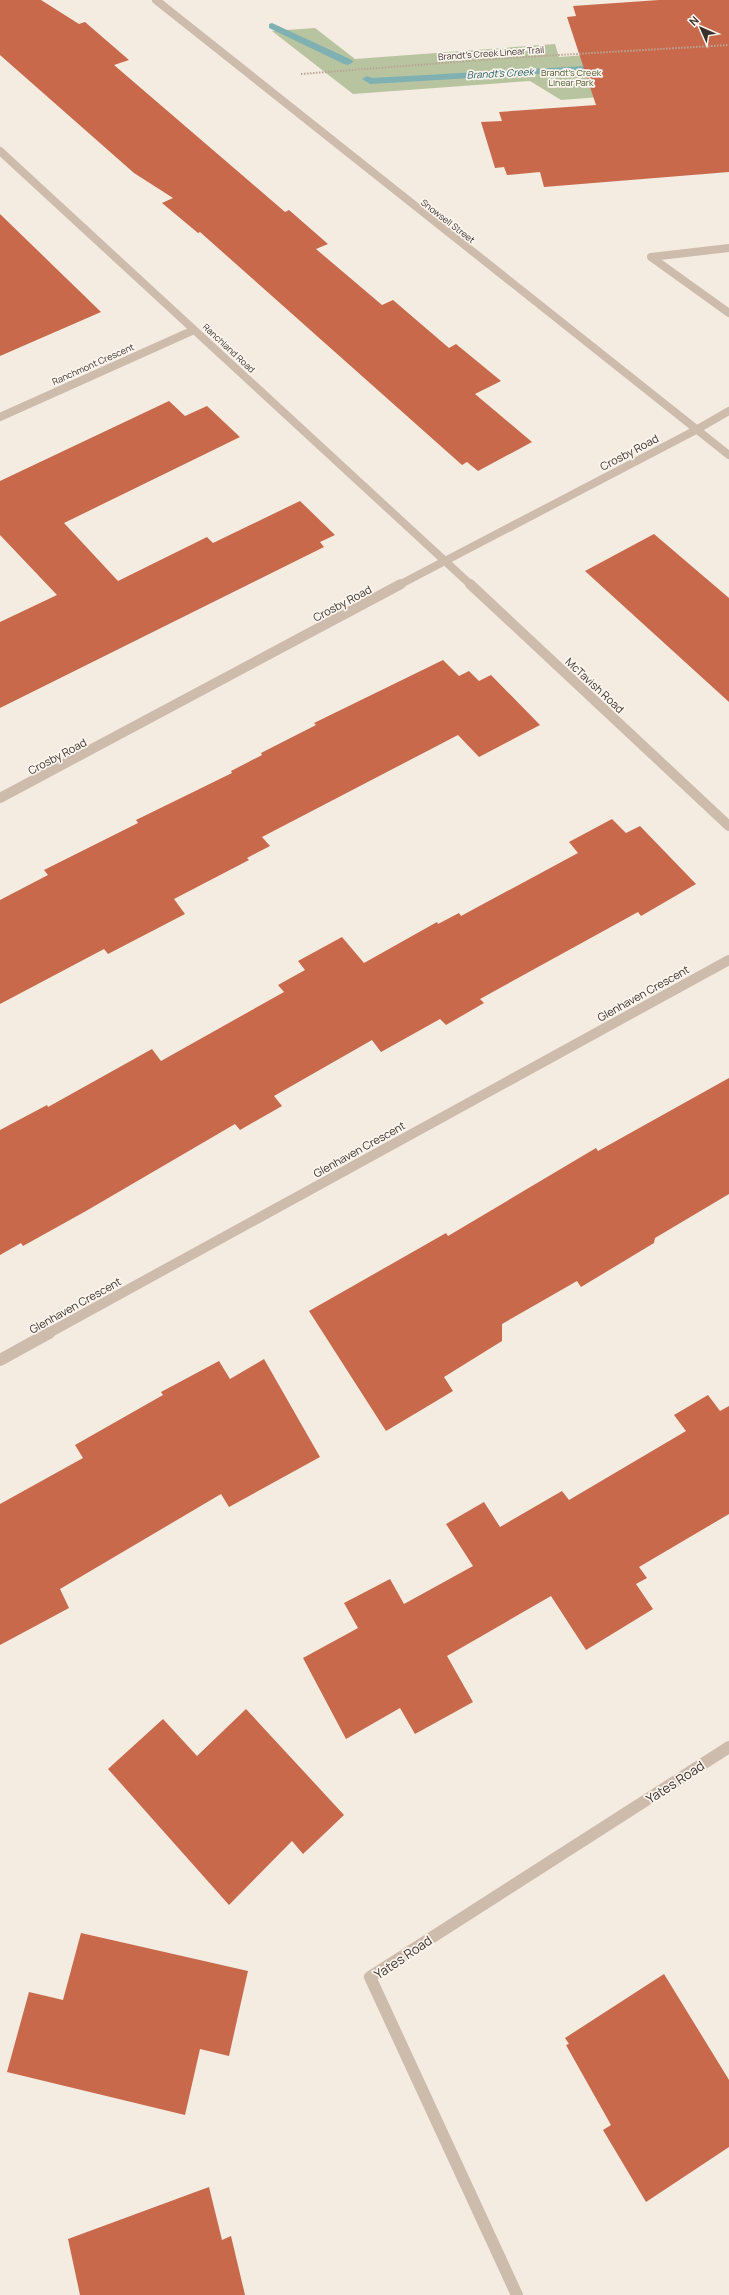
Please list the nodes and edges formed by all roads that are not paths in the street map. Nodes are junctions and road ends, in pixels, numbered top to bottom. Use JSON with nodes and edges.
{"nodes":[{"id":1,"x":156,"y":0,"type":"edge"},
{"id":2,"x":0,"y":151,"type":"edge"},
{"id":3,"x":729,"y":248,"type":"edge"},
{"id":4,"x":729,"y":313,"type":"edge"},
{"id":5,"x":194,"y":330,"type":"junction"},
{"id":6,"x":729,"y":411,"type":"edge"},
{"id":7,"x":0,"y":417,"type":"edge"},
{"id":8,"x":696,"y":430,"type":"junction"},
{"id":9,"x":729,"y":455,"type":"edge"},
{"id":10,"x":445,"y":560,"type":"junction"},
{"id":11,"x":0,"y":798,"type":"edge"},
{"id":12,"x":729,"y":826,"type":"edge"},
{"id":13,"x":729,"y":960,"type":"edge"},
{"id":14,"x":0,"y":1360,"type":"edge"},
{"id":15,"x":729,"y":1747,"type":"edge"},
{"id":16,"x":517,"y":2295,"type":"edge"}],
"edges":[{"from":1,"to":8,"type":"street","name":"Snowsell Street"},
{"from":2,"to":5,"type":"street","name":"Ranchland Road"},
{"from":3,"to":4,"type":"street"},
{"from":5,"to":7,"type":"street","name":"Ranchmont Crescent"},
{"from":5,"to":10,"type":"street","name":"Ranchland Road"},
{"from":6,"to":8,"type":"street","name":"Crosby Road"},
{"from":8,"to":9,"type":"street","name":"Snowsell Street"},
{"from":8,"to":10,"type":"street","name":"Crosby Road"},
{"from":10,"to":11,"type":"street","name":"Crosby Road"},
{"from":10,"to":12,"type":"street","name":"McTavish Road"},
{"from":13,"to":14,"type":"street","name":"Glenhaven Crescent"},
{"from":15,"to":16,"type":"street","name":"Yates Road"}]}
